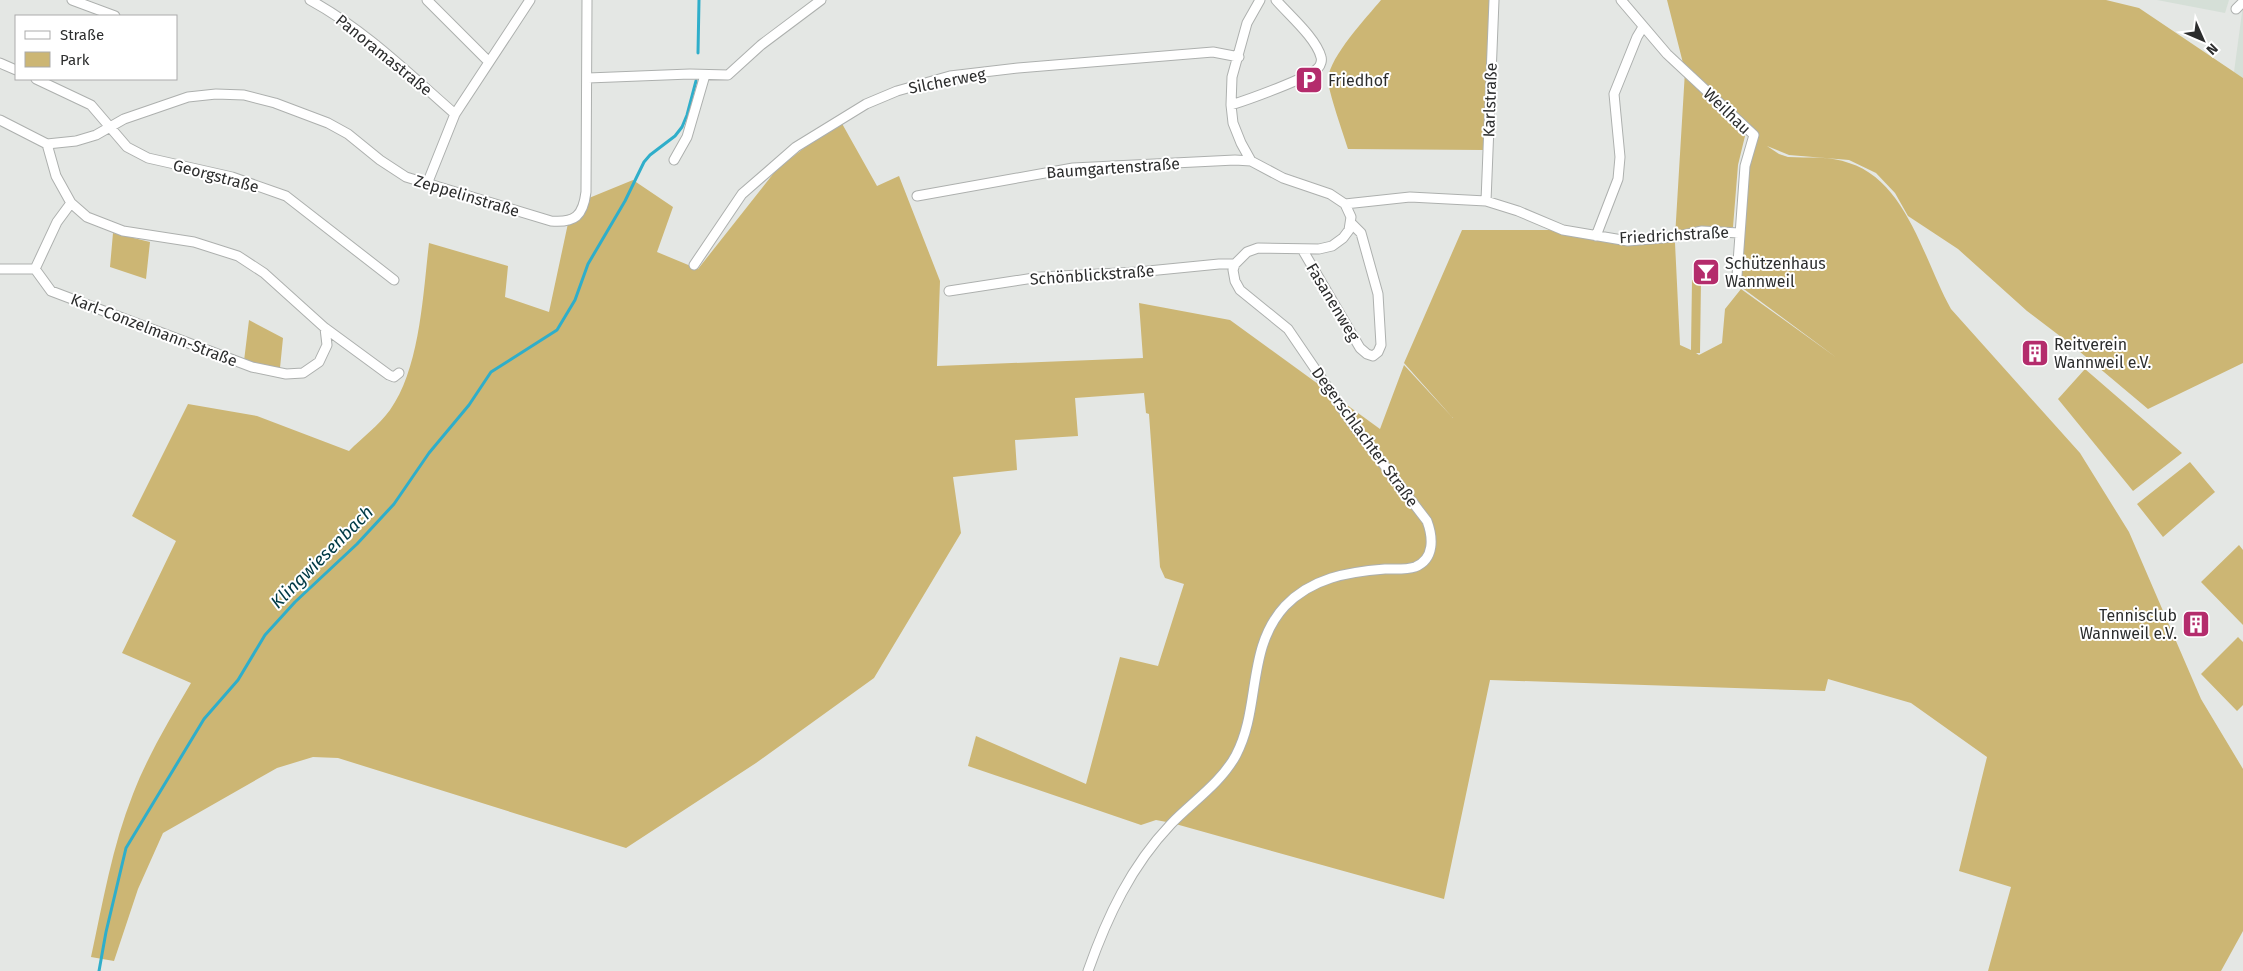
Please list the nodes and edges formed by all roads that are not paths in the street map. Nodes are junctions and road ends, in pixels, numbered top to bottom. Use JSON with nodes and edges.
{"nodes":[{"id":1,"x":72,"y":0,"type":"edge"},
{"id":2,"x":310,"y":0,"type":"edge"},
{"id":3,"x":428,"y":0,"type":"edge"},
{"id":4,"x":530,"y":0,"type":"edge"},
{"id":5,"x":587,"y":0,"type":"edge"},
{"id":6,"x":820,"y":0,"type":"edge"},
{"id":7,"x":1260,"y":0,"type":"edge"},
{"id":8,"x":1276,"y":0,"type":"edge"},
{"id":9,"x":1494,"y":0,"type":"edge"},
{"id":10,"x":1621,"y":0,"type":"edge"},
{"id":11,"x":112,"y":15,"type":"edge"},
{"id":12,"x":1643,"y":27,"type":"junction"},
{"id":13,"x":1238,"y":57,"type":"junction"},
{"id":14,"x":489,"y":62,"type":"junction"},
{"id":15,"x":0,"y":63,"type":"edge"},
{"id":16,"x":15,"y":70,"type":"edge"},
{"id":17,"x":705,"y":75,"type":"junction"},
{"id":18,"x":588,"y":78,"type":"junction"},
{"id":19,"x":38,"y":80,"type":"edge"},
{"id":20,"x":1230,"y":105,"type":"junction"},
{"id":21,"x":455,"y":114,"type":"junction"},
{"id":22,"x":0,"y":120,"type":"edge"},
{"id":23,"x":110,"y":128,"type":"junction"},
{"id":24,"x":47,"y":144,"type":"junction"},
{"id":25,"x":674,"y":160,"type":"dead end"},
{"id":26,"x":1251,"y":162,"type":"junction"},
{"id":27,"x":427,"y":184,"type":"junction"},
{"id":28,"x":917,"y":196,"type":"dead end"},
{"id":29,"x":1486,"y":201,"type":"junction"},
{"id":30,"x":71,"y":203,"type":"junction"},
{"id":31,"x":1345,"y":204,"type":"junction"},
{"id":32,"x":1351,"y":223,"type":"junction"},
{"id":33,"x":1740,"y":233,"type":"junction"},
{"id":34,"x":1596,"y":236,"type":"junction"},
{"id":35,"x":1302,"y":249,"type":"junction"},
{"id":36,"x":1235,"y":264,"type":"junction"},
{"id":37,"x":694,"y":265,"type":"dead end"},
{"id":38,"x":0,"y":268,"type":"edge"},
{"id":39,"x":35,"y":269,"type":"junction"},
{"id":40,"x":1737,"y":276,"type":"dead end"},
{"id":41,"x":394,"y":280,"type":"dead end"},
{"id":42,"x":949,"y":290,"type":"dead end"},
{"id":43,"x":326,"y":328,"type":"junction"},
{"id":44,"x":399,"y":373,"type":"dead end"},
{"id":45,"x":1088,"y":971,"type":"edge"}],
"edges":[{"from":1,"to":11,"type":"street"},
{"from":2,"to":21,"type":"street","name":"Panoramastraße"},
{"from":3,"to":14,"type":"street"},
{"from":4,"to":14,"type":"street"},
{"from":5,"to":18,"type":"street","name":"Zeppelinstraße"},
{"from":6,"to":17,"type":"street"},
{"from":7,"to":13,"type":"street"},
{"from":8,"to":20,"type":"street"},
{"from":9,"to":29,"type":"street","name":"Karlstraße"},
{"from":10,"to":12,"type":"street"},
{"from":12,"to":33,"type":"street","name":"Weilhau"},
{"from":12,"to":34,"type":"street"},
{"from":13,"to":20,"type":"street"},
{"from":13,"to":37,"type":"street","name":"Silcherweg"},
{"from":14,"to":21,"type":"street"},
{"from":15,"to":16,"type":"street"},
{"from":17,"to":18,"type":"street"},
{"from":17,"to":25,"type":"street"},
{"from":18,"to":27,"type":"street","name":"Zeppelinstraße"},
{"from":19,"to":23,"type":"street","name":"Georgstraße"},
{"from":20,"to":26,"type":"street"},
{"from":21,"to":27,"type":"street"},
{"from":22,"to":24,"type":"street"},
{"from":23,"to":24,"type":"street","name":"Zeppelinstraße"},
{"from":23,"to":27,"type":"street","name":"Zeppelinstraße"},
{"from":23,"to":41,"type":"street","name":"Georgstraße"},
{"from":24,"to":30,"type":"street"},
{"from":26,"to":28,"type":"street","name":"Baumgartenstraße"},
{"from":26,"to":31,"type":"street"},
{"from":29,"to":31,"type":"street","name":"Friedrichstraße"},
{"from":29,"to":34,"type":"street","name":"Friedrichstraße"},
{"from":30,"to":39,"type":"street"},
{"from":30,"to":43,"type":"street"},
{"from":31,"to":32,"type":"street"},
{"from":32,"to":35,"type":"street"},
{"from":32,"to":35,"type":"street","name":"Fasanenweg"},
{"from":33,"to":34,"type":"street","name":"Friedrichstraße"},
{"from":33,"to":40,"type":"street","name":"Weilhau"},
{"from":35,"to":36,"type":"street"},
{"from":36,"to":42,"type":"street","name":"Schönblickstraße"},
{"from":36,"to":45,"type":"street","name":"Degerschlachter Straße"},
{"from":38,"to":39,"type":"street"},
{"from":39,"to":43,"type":"street","name":"Karl-Conzelmann-Straße"},
{"from":43,"to":44,"type":"street"}]}
